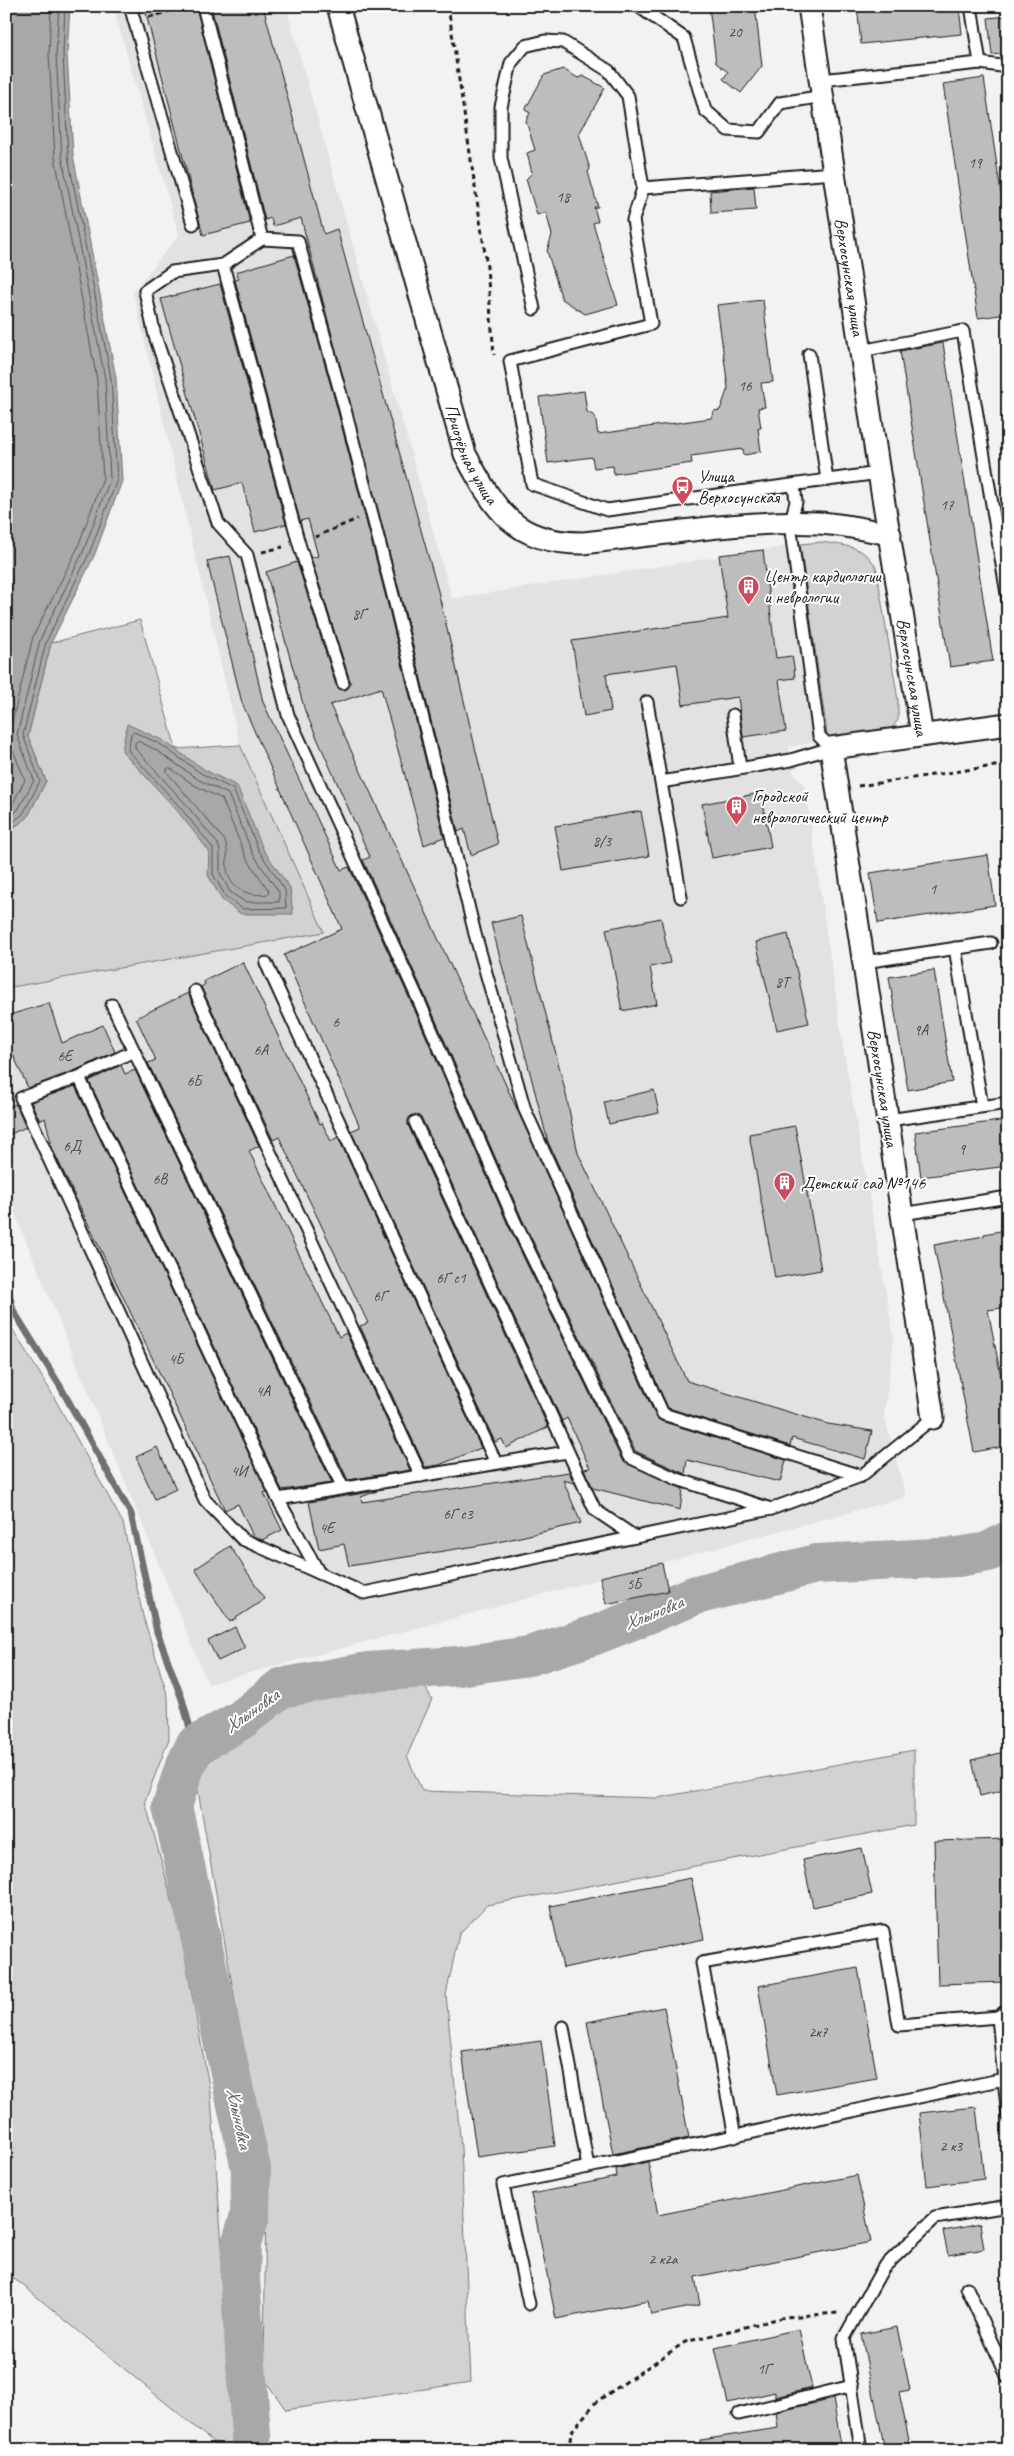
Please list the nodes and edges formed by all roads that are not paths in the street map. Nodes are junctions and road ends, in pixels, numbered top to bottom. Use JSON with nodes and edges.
{"nodes":[{"id":1,"x":130,"y":6,"type":"edge"},
{"id":2,"x":203,"y":6,"type":"edge"},
{"id":3,"x":338,"y":6,"type":"edge"},
{"id":4,"x":638,"y":6,"type":"edge"},
{"id":5,"x":809,"y":6,"type":"edge"},
{"id":6,"x":971,"y":6,"type":"edge"},
{"id":7,"x":980,"y":63,"type":"junction"},
{"id":8,"x":1008,"y":67,"type":"edge"},
{"id":9,"x":822,"y":88,"type":"junction"},
{"id":10,"x":834,"y":172,"type":"junction"},
{"id":11,"x":643,"y":188,"type":"junction"},
{"id":12,"x":193,"y":224,"type":"dead end"},
{"id":13,"x":262,"y":239,"type":"junction"},
{"id":14,"x":222,"y":265,"type":"junction"},
{"id":15,"x":534,"y":310,"type":"dead end"},
{"id":16,"x":861,"y":351,"type":"junction"},
{"id":17,"x":809,"y":354,"type":"dead end"},
{"id":18,"x":879,"y":473,"type":"junction"},
{"id":19,"x":827,"y":480,"type":"junction"},
{"id":20,"x":794,"y":485,"type":"junction"},
{"id":21,"x":790,"y":524,"type":"junction"},
{"id":22,"x":890,"y":534,"type":"junction"},
{"id":23,"x":1008,"y":600,"type":"edge"},
{"id":24,"x":343,"y":683,"type":"dead end"},
{"id":25,"x":647,"y":702,"type":"dead end"},
{"id":26,"x":733,"y":716,"type":"dead end"},
{"id":27,"x":1008,"y":724,"type":"edge"},
{"id":28,"x":922,"y":735,"type":"junction"},
{"id":29,"x":832,"y":748,"type":"junction"},
{"id":30,"x":740,"y":768,"type":"junction"},
{"id":31,"x":661,"y":782,"type":"junction"},
{"id":32,"x":680,"y":897,"type":"dead end"},
{"id":33,"x":991,"y":943,"type":"dead end"},
{"id":34,"x":955,"y":948,"type":"junction"},
{"id":35,"x":864,"y":962,"type":"junction"},
{"id":36,"x":266,"y":963,"type":"dead end"},
{"id":37,"x":195,"y":991,"type":"dead end"},
{"id":38,"x":112,"y":1005,"type":"dead end"},
{"id":39,"x":134,"y":1051,"type":"junction"},
{"id":40,"x":79,"y":1077,"type":"junction"},
{"id":41,"x":1008,"y":1103,"type":"edge"},
{"id":42,"x":982,"y":1106,"type":"junction"},
{"id":43,"x":888,"y":1120,"type":"junction"},
{"id":44,"x":415,"y":1122,"type":"dead end"},
{"id":45,"x":1008,"y":1197,"type":"edge"},
{"id":46,"x":902,"y":1214,"type":"junction"},
{"id":47,"x":933,"y":1418,"type":"joint"},
{"id":48,"x":568,"y":1452,"type":"junction"},
{"id":49,"x":496,"y":1463,"type":"junction"},
{"id":50,"x":421,"y":1476,"type":"junction"},
{"id":51,"x":861,"y":1476,"type":"junction"},
{"id":52,"x":344,"y":1488,"type":"junction"},
{"id":53,"x":278,"y":1499,"type":"junction"},
{"id":54,"x":771,"y":1509,"type":"junction"},
{"id":55,"x":635,"y":1537,"type":"junction"},
{"id":56,"x":320,"y":1573,"type":"junction"},
{"id":57,"x":1008,"y":2009,"type":"edge"},
{"id":58,"x":998,"y":2017,"type":"junction"},
{"id":59,"x":563,"y":2027,"type":"dead end"},
{"id":60,"x":1004,"y":2079,"type":"junction"},
{"id":61,"x":1008,"y":2116,"type":"edge"},
{"id":62,"x":735,"y":2138,"type":"junction"},
{"id":63,"x":588,"y":2167,"type":"junction"},
{"id":64,"x":1008,"y":2206,"type":"edge"},
{"id":65,"x":967,"y":2288,"type":"dead end"},
{"id":66,"x":529,"y":2304,"type":"dead end"},
{"id":67,"x":1008,"y":2378,"type":"edge"},
{"id":68,"x":852,"y":2386,"type":"junction"},
{"id":69,"x":740,"y":2414,"type":"dead end"},
{"id":70,"x":861,"y":2450,"type":"edge"}],
"edges":[{"from":1,"to":12,"type":"lane"},
{"from":2,"to":13,"type":"lane"},
{"from":3,"to":21,"type":"street","name":"Приозёрная улица"},
{"from":4,"to":9,"type":"lane"},
{"from":5,"to":9,"type":"street","name":"Верхосунская улица"},
{"from":6,"to":7,"type":"lane"},
{"from":7,"to":8,"type":"lane"},
{"from":7,"to":9,"type":"lane"},
{"from":9,"to":10,"type":"street","name":"Верхосунская улица"},
{"from":10,"to":11,"type":"lane"},
{"from":10,"to":16,"type":"street","name":"Верхосунская улица"},
{"from":11,"to":15,"type":"lane"},
{"from":11,"to":20,"type":"lane"},
{"from":13,"to":14,"type":"lane"},
{"from":13,"to":51,"type":"lane"},
{"from":14,"to":24,"type":"lane"},
{"from":14,"to":54,"type":"lane"},
{"from":16,"to":18,"type":"street","name":"Верхосунская улица"},
{"from":16,"to":23,"type":"lane"},
{"from":17,"to":19,"type":"lane"},
{"from":18,"to":19,"type":"lane"},
{"from":18,"to":22,"type":"street","name":"Верхосунская улица"},
{"from":19,"to":20,"type":"lane"},
{"from":20,"to":21,"type":"lane"},
{"from":21,"to":22,"type":"street","name":"Приозёрная улица"},
{"from":21,"to":29,"type":"lane"},
{"from":22,"to":28,"type":"street","name":"Верхосунская улица"},
{"from":25,"to":31,"type":"lane"},
{"from":26,"to":30,"type":"lane"},
{"from":27,"to":28,"type":"street"},
{"from":28,"to":29,"type":"street","name":"Верхосунская улица"},
{"from":29,"to":30,"type":"lane"},
{"from":29,"to":35,"type":"street","name":"Верхосунская улица"},
{"from":30,"to":31,"type":"lane"},
{"from":31,"to":32,"type":"lane"},
{"from":33,"to":34,"type":"lane"},
{"from":34,"to":35,"type":"lane"},
{"from":34,"to":42,"type":"lane"},
{"from":35,"to":43,"type":"street","name":"Верхосунская улица"},
{"from":36,"to":49,"type":"lane"},
{"from":37,"to":50,"type":"lane"},
{"from":38,"to":39,"type":"lane"},
{"from":39,"to":40,"type":"lane"},
{"from":39,"to":52,"type":"lane"},
{"from":40,"to":53,"type":"lane"},
{"from":40,"to":56,"type":"lane"},
{"from":41,"to":42,"type":"lane"},
{"from":42,"to":43,"type":"lane"},
{"from":43,"to":46,"type":"street","name":"Верхосунская улица"},
{"from":44,"to":48,"type":"lane"},
{"from":45,"to":46,"type":"lane"},
{"from":46,"to":47,"type":"street","name":"Верхосунская улица"},
{"from":47,"to":51,"type":"lane"},
{"from":48,"to":49,"type":"lane"},
{"from":48,"to":55,"type":"lane"},
{"from":49,"to":50,"type":"lane"},
{"from":50,"to":52,"type":"lane"},
{"from":51,"to":54,"type":"lane"},
{"from":52,"to":53,"type":"lane"},
{"from":53,"to":56,"type":"lane"},
{"from":54,"to":55,"type":"lane"},
{"from":55,"to":56,"type":"lane"},
{"from":57,"to":58,"type":"lane"},
{"from":58,"to":60,"type":"lane"},
{"from":58,"to":62,"type":"lane"},
{"from":59,"to":63,"type":"lane"},
{"from":60,"to":61,"type":"lane"},
{"from":60,"to":62,"type":"lane"},
{"from":62,"to":63,"type":"lane"},
{"from":63,"to":66,"type":"lane"},
{"from":64,"to":68,"type":"lane"},
{"from":65,"to":67,"type":"lane"},
{"from":68,"to":69,"type":"lane"},
{"from":68,"to":70,"type":"lane"}]}
